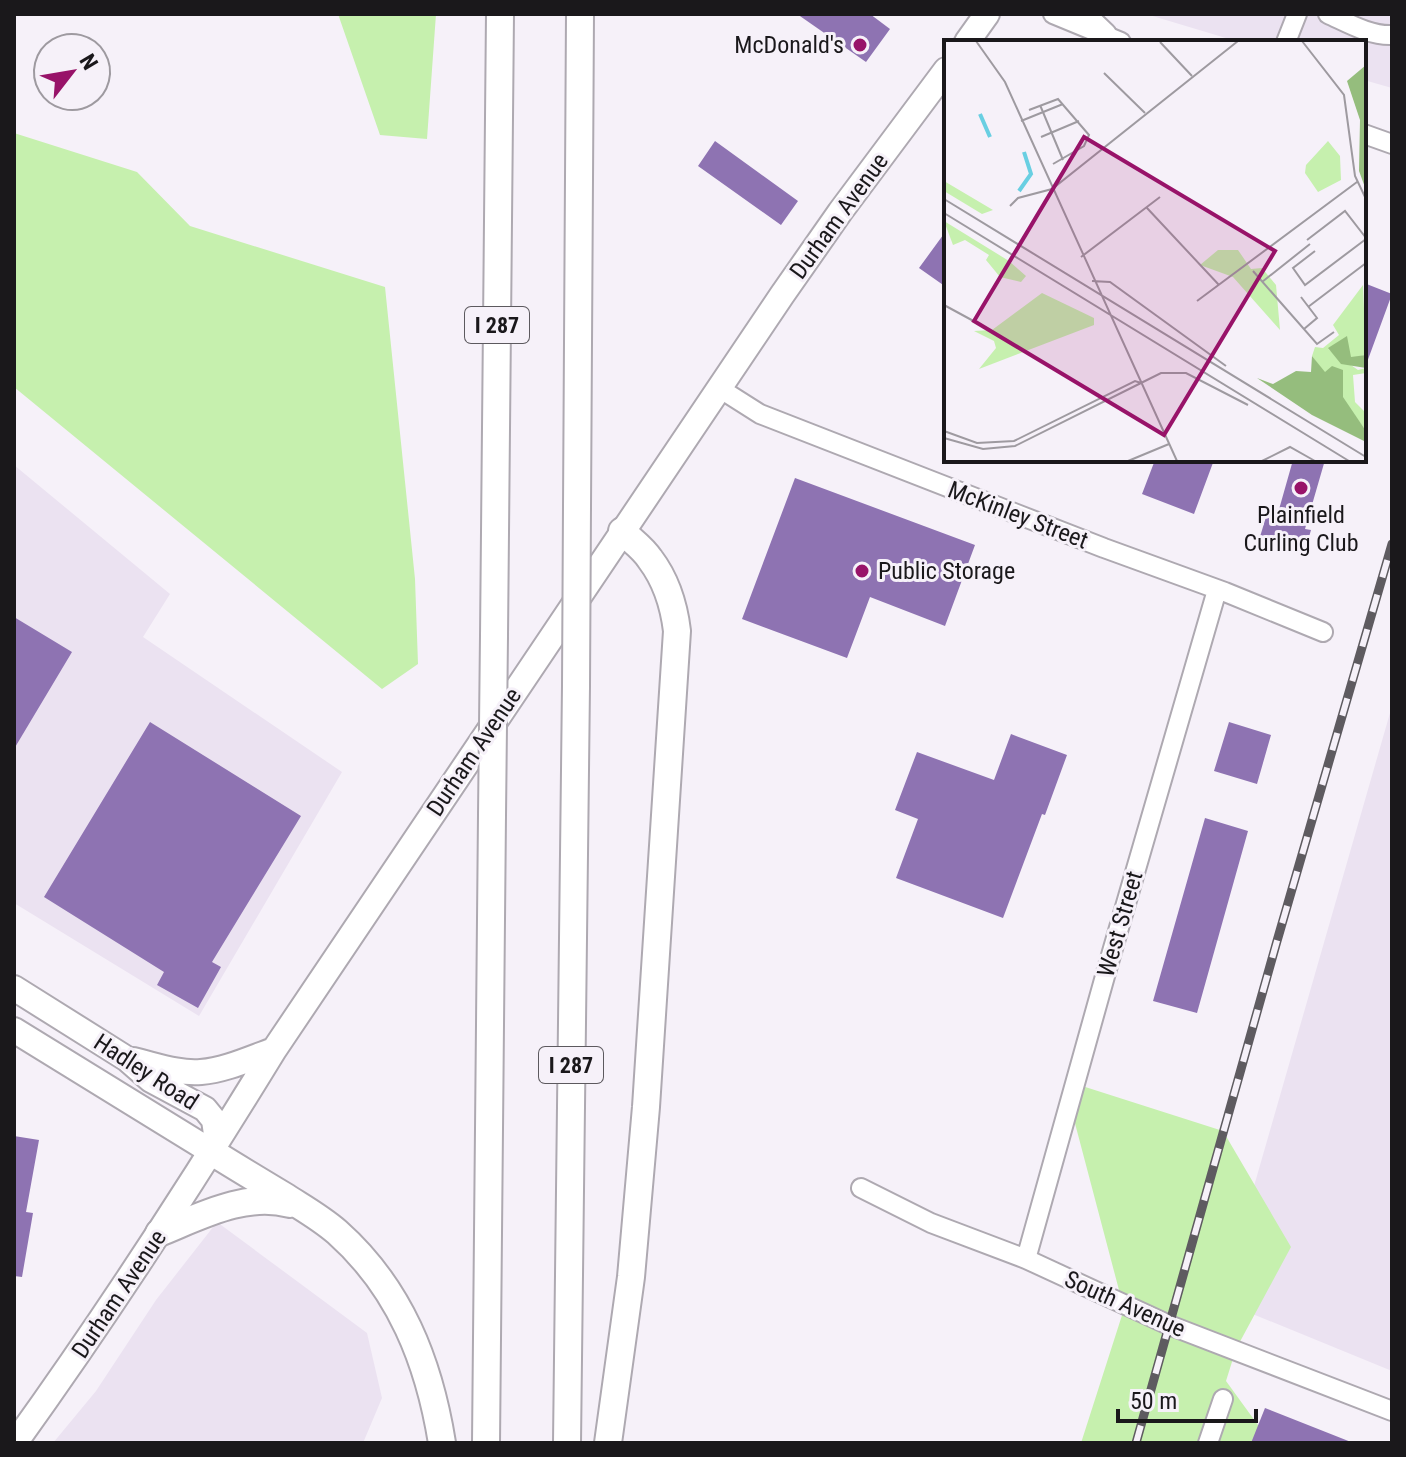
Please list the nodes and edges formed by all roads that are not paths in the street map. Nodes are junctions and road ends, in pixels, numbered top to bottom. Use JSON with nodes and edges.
{"nodes":[{"id":1,"x":500,"y":14,"type":"edge"},
{"id":2,"x":580,"y":14,"type":"edge"},
{"id":3,"x":987,"y":14,"type":"edge"},
{"id":4,"x":1053,"y":14,"type":"edge"},
{"id":5,"x":1082,"y":14,"type":"edge"},
{"id":6,"x":1297,"y":14,"type":"edge"},
{"id":7,"x":1328,"y":14,"type":"edge"},
{"id":8,"x":1392,"y":35,"type":"edge"},
{"id":9,"x":1113,"y":38,"type":"edge"},
{"id":10,"x":968,"y":40,"type":"edge"},
{"id":11,"x":1287,"y":40,"type":"edge"},
{"id":12,"x":944,"y":73,"type":"edge"},
{"id":13,"x":1366,"y":135,"type":"edge"},
{"id":14,"x":1392,"y":144,"type":"edge"},
{"id":15,"x":719,"y":388,"type":"junction"},
{"id":16,"x":622,"y":531,"type":"junction"},
{"id":17,"x":1217,"y":590,"type":"junction"},
{"id":18,"x":1323,"y":632,"type":"dead end"},
{"id":19,"x":14,"y":988,"type":"edge"},
{"id":20,"x":14,"y":1030,"type":"edge"},
{"id":21,"x":274,"y":1050,"type":"junction"},
{"id":22,"x":127,"y":1059,"type":"junction"},
{"id":23,"x":212,"y":1152,"type":"junction"},
{"id":24,"x":861,"y":1188,"type":"dead end"},
{"id":25,"x":300,"y":1206,"type":"junction"},
{"id":26,"x":159,"y":1233,"type":"junction"},
{"id":27,"x":1026,"y":1259,"type":"junction"},
{"id":28,"x":1223,"y":1399,"type":"dead end"},
{"id":29,"x":1392,"y":1411,"type":"edge"},
{"id":30,"x":15,"y":1443,"type":"edge"},
{"id":31,"x":442,"y":1443,"type":"edge"},
{"id":32,"x":486,"y":1443,"type":"edge"},
{"id":33,"x":567,"y":1443,"type":"edge"},
{"id":34,"x":608,"y":1443,"type":"edge"},
{"id":35,"x":1208,"y":1443,"type":"edge"}],
"edges":[{"from":1,"to":32,"type":"highway","number":"I 287","bridge":true},
{"from":2,"to":33,"type":"highway","number":"I 287","bridge":true},
{"from":3,"to":10,"type":"main road"},
{"from":4,"to":9,"type":"street"},
{"from":5,"to":9,"type":"main road"},
{"from":6,"to":11,"type":"street"},
{"from":7,"to":8,"type":"street"},
{"from":12,"to":15,"type":"main road","name":"Durham Avenue"},
{"from":13,"to":14,"type":"street"},
{"from":15,"to":16,"type":"main road","name":"Durham Avenue"},
{"from":15,"to":17,"type":"street","name":"McKinley Street"},
{"from":16,"to":21,"type":"main road","name":"Durham Avenue"},
{"from":16,"to":34,"type":"highway"},
{"from":17,"to":18,"type":"street","name":"McKinley Street"},
{"from":17,"to":27,"type":"street","name":"West Street"},
{"from":19,"to":22,"type":"main road","name":"Hadley Road"},
{"from":20,"to":23,"type":"main road","name":"Hadley Road"},
{"from":21,"to":22,"type":"main road"},
{"from":21,"to":23,"type":"main road","name":"Durham Avenue"},
{"from":22,"to":23,"type":"main road","name":"Hadley Road"},
{"from":23,"to":25,"type":"highway"},
{"from":23,"to":26,"type":"main road","name":"Durham Avenue"},
{"from":24,"to":27,"type":"street","name":"South Avenue"},
{"from":25,"to":26,"type":"highway"},
{"from":25,"to":31,"type":"highway"},
{"from":26,"to":30,"type":"main road","name":"Durham Avenue"},
{"from":27,"to":29,"type":"street","name":"South Avenue"},
{"from":28,"to":35,"type":"street"}]}
